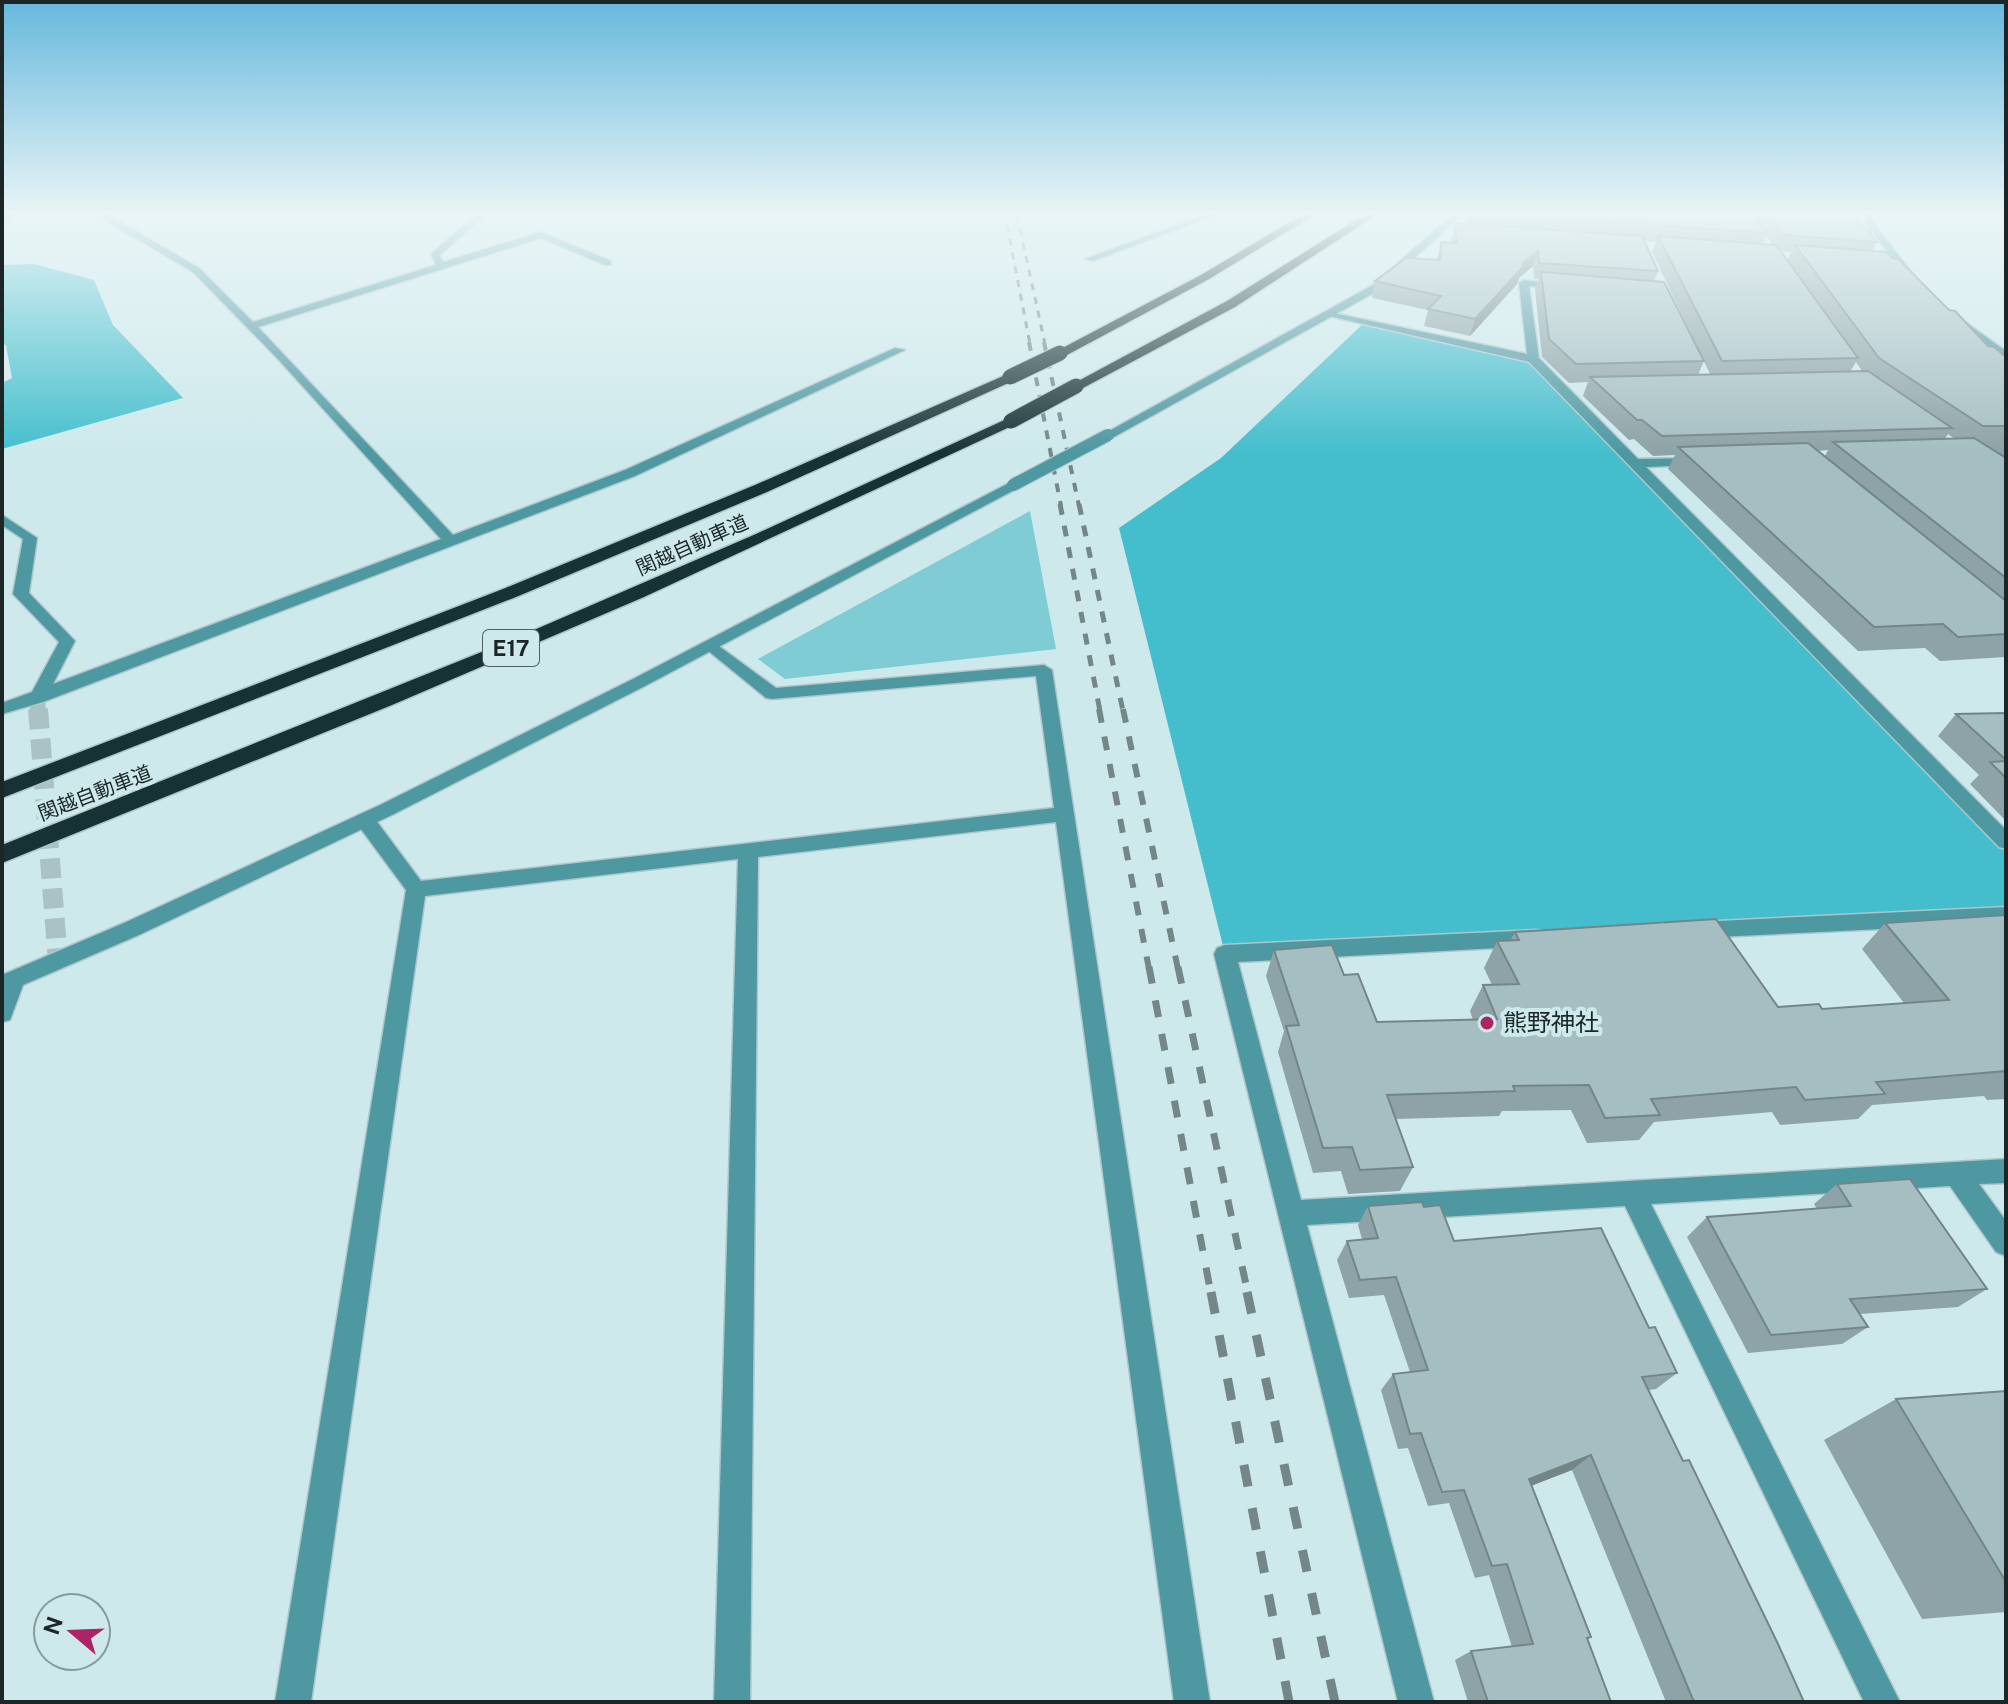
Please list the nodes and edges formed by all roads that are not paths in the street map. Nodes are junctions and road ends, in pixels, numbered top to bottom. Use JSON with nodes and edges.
{"nodes":[{"id":1,"x":220,"y":295,"type":"edge"},
{"id":2,"x":351,"y":295,"type":"edge"},
{"id":3,"x":1172,"y":295,"type":"edge"},
{"id":4,"x":1246,"y":295,"type":"edge"},
{"id":5,"x":1364,"y":295,"type":"edge"},
{"id":6,"x":1525,"y":295,"type":"edge"},
{"id":7,"x":1949,"y":313,"type":"edge"},
{"id":8,"x":1329,"y":315,"type":"junction"},
{"id":9,"x":251,"y":326,"type":"junction"},
{"id":10,"x":899,"y":350,"type":"dead end"},
{"id":11,"x":2006,"y":356,"type":"edge"},
{"id":12,"x":1533,"y":359,"type":"junction"},
{"id":13,"x":1710,"y":461,"type":"edge"},
{"id":14,"x":1635,"y":463,"type":"junction"},
{"id":15,"x":2,"y":519,"type":"edge"},
{"id":16,"x":449,"y":539,"type":"junction"},
{"id":17,"x":712,"y":646,"type":"junction"},
{"id":18,"x":37,"y":698,"type":"junction"},
{"id":19,"x":2,"y":709,"type":"edge"},
{"id":20,"x":2,"y":790,"type":"edge"},
{"id":21,"x":1064,"y":814,"type":"junction"},
{"id":22,"x":365,"y":820,"type":"junction"},
{"id":23,"x":2006,"y":842,"type":"edge"},
{"id":24,"x":748,"y":851,"type":"junction"},
{"id":25,"x":2,"y":854,"type":"edge"},
{"id":26,"x":416,"y":889,"type":"junction"},
{"id":27,"x":2006,"y":915,"type":"edge"},
{"id":28,"x":1671,"y":932,"type":"edge"},
{"id":29,"x":1560,"y":937,"type":"edge"},
{"id":30,"x":8,"y":983,"type":"edge"},
{"id":31,"x":2,"y":1013,"type":"edge"},
{"id":32,"x":2006,"y":1171,"type":"edge"},
{"id":33,"x":1956,"y":1174,"type":"junction"},
{"id":34,"x":1632,"y":1193,"type":"junction"},
{"id":35,"x":1291,"y":1213,"type":"junction"},
{"id":36,"x":2006,"y":1243,"type":"edge"},
{"id":37,"x":293,"y":1702,"type":"edge"},
{"id":38,"x":732,"y":1702,"type":"edge"},
{"id":39,"x":1192,"y":1702,"type":"edge"},
{"id":40,"x":1416,"y":1702,"type":"edge"},
{"id":41,"x":1882,"y":1702,"type":"edge"}],
"edges":[{"from":1,"to":9,"type":"street"},
{"from":2,"to":9,"type":"street"},
{"from":3,"to":20,"type":"highway","name":"関越自動車道","number":"E17","bridge":true},
{"from":4,"to":25,"type":"highway","name":"関越自動車道","number":"E17","bridge":true},
{"from":5,"to":8,"type":"street"},
{"from":6,"to":12,"type":"street"},
{"from":7,"to":11,"type":"street"},
{"from":8,"to":12,"type":"street"},
{"from":8,"to":17,"type":"street","bridge":true},
{"from":9,"to":16,"type":"street"},
{"from":10,"to":16,"type":"street"},
{"from":12,"to":14,"type":"street"},
{"from":13,"to":14,"type":"street"},
{"from":14,"to":23,"type":"street"},
{"from":15,"to":18,"type":"street"},
{"from":16,"to":18,"type":"street"},
{"from":17,"to":21,"type":"street"},
{"from":17,"to":22,"type":"street"},
{"from":18,"to":19,"type":"street"},
{"from":21,"to":24,"type":"street"},
{"from":21,"to":39,"type":"street"},
{"from":22,"to":26,"type":"street"},
{"from":22,"to":30,"type":"street"},
{"from":24,"to":26,"type":"street"},
{"from":24,"to":38,"type":"street"},
{"from":26,"to":37,"type":"street"},
{"from":27,"to":28,"type":"street"},
{"from":29,"to":35,"type":"street"},
{"from":30,"to":31,"type":"street"},
{"from":32,"to":33,"type":"street"},
{"from":33,"to":34,"type":"street"},
{"from":33,"to":36,"type":"street"},
{"from":34,"to":35,"type":"street"},
{"from":34,"to":41,"type":"street"},
{"from":35,"to":40,"type":"street"}]}
